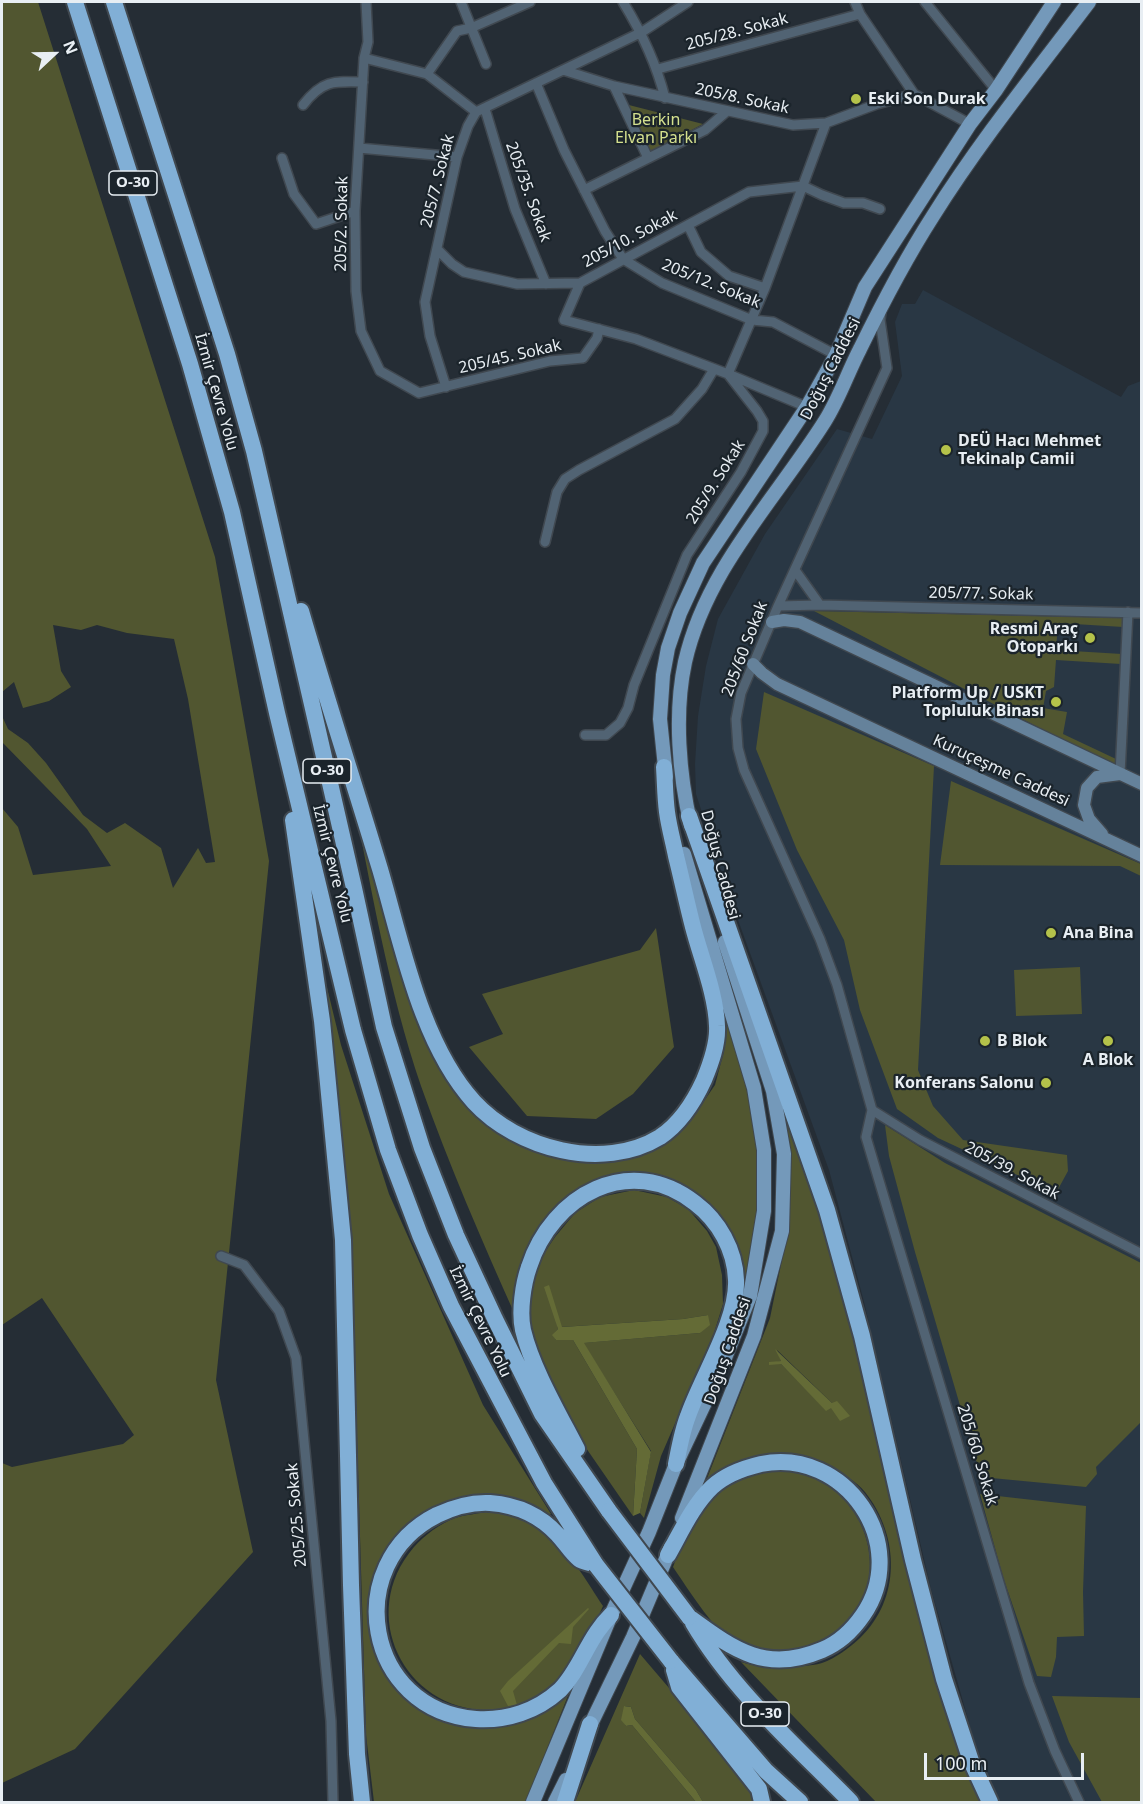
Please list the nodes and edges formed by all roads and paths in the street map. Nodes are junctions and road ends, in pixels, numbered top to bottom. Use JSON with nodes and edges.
{"nodes":[{"id":1,"x":75,"y":2,"type":"edge"},
{"id":2,"x":114,"y":2,"type":"edge"},
{"id":3,"x":366,"y":2,"type":"edge"},
{"id":4,"x":461,"y":2,"type":"edge"},
{"id":5,"x":530,"y":2,"type":"edge"},
{"id":6,"x":623,"y":2,"type":"edge"},
{"id":7,"x":688,"y":2,"type":"edge"},
{"id":8,"x":855,"y":2,"type":"edge"},
{"id":9,"x":1054,"y":2,"type":"edge"},
{"id":10,"x":1089,"y":2,"type":"edge"},
{"id":11,"x":931,"y":4,"type":"edge"},
{"id":12,"x":860,"y":14,"type":"junction"},
{"id":13,"x":471,"y":28,"type":"junction"},
{"id":14,"x":642,"y":32,"type":"junction"},
{"id":15,"x":364,"y":58,"type":"junction"},
{"id":16,"x":486,"y":64,"type":"dead end"},
{"id":17,"x":657,"y":69,"type":"junction"},
{"id":18,"x":562,"y":70,"type":"junction"},
{"id":19,"x":427,"y":74,"type":"junction"},
{"id":20,"x":363,"y":82,"type":"junction"},
{"id":21,"x":536,"y":83,"type":"junction"},
{"id":22,"x":614,"y":86,"type":"junction"},
{"id":23,"x":996,"y":90,"type":"junction"},
{"id":24,"x":914,"y":94,"type":"junction"},
{"id":25,"x":665,"y":98,"type":"junction"},
{"id":26,"x":303,"y":105,"type":"dead end"},
{"id":27,"x":481,"y":110,"type":"junction"},
{"id":28,"x":726,"y":112,"type":"junction"},
{"id":29,"x":826,"y":123,"type":"junction"},
{"id":30,"x":970,"y":124,"type":"junction"},
{"id":31,"x":359,"y":148,"type":"junction"},
{"id":32,"x":282,"y":158,"type":"dead end"},
{"id":33,"x":457,"y":158,"type":"junction"},
{"id":34,"x":648,"y":158,"type":"junction"},
{"id":35,"x":803,"y":186,"type":"junction"},
{"id":36,"x":584,"y":190,"type":"junction"},
{"id":37,"x":880,"y":209,"type":"dead end"},
{"id":38,"x":355,"y":211,"type":"junction"},
{"id":39,"x":688,"y":225,"type":"junction"},
{"id":40,"x":437,"y":249,"type":"junction"},
{"id":41,"x":623,"y":259,"type":"junction"},
{"id":42,"x":580,"y":283,"type":"junction"},
{"id":43,"x":546,"y":285,"type":"junction"},
{"id":44,"x":765,"y":288,"type":"junction"},
{"id":45,"x":882,"y":307,"type":"junction"},
{"id":46,"x":752,"y":320,"type":"junction"},
{"id":47,"x":599,"y":329,"type":"junction"},
{"id":48,"x":883,"y":341,"type":"junction"},
{"id":49,"x":860,"y":348,"type":"junction"},
{"id":50,"x":836,"y":355,"type":"junction"},
{"id":51,"x":714,"y":369,"type":"junction"},
{"id":52,"x":728,"y":374,"type":"junction"},
{"id":53,"x":446,"y":387,"type":"junction"},
{"id":54,"x":807,"y":407,"type":"junction"},
{"id":55,"x":254,"y":451,"type":"junction"},
{"id":56,"x":545,"y":542,"type":"dead end"},
{"id":57,"x":795,"y":570,"type":"junction"},
{"id":58,"x":820,"y":604,"type":"junction"},
{"id":59,"x":777,"y":606,"type":"junction"},
{"id":60,"x":1128,"y":612,"type":"junction"},
{"id":61,"x":1142,"y":612,"type":"edge"},
{"id":62,"x":772,"y":622,"type":"junction"},
{"id":63,"x":753,"y":664,"type":"junction"},
{"id":64,"x":277,"y":713,"type":"junction"},
{"id":65,"x":585,"y":735,"type":"dead end"},
{"id":66,"x":664,"y":767,"type":"junction"},
{"id":67,"x":1120,"y":774,"type":"junction"},
{"id":68,"x":1142,"y":784,"type":"edge"},
{"id":69,"x":688,"y":816,"type":"junction"},
{"id":70,"x":1107,"y":839,"type":"junction"},
{"id":71,"x":1142,"y":856,"type":"edge"},
{"id":72,"x":872,"y":1110,"type":"junction"},
{"id":73,"x":1142,"y":1254,"type":"edge"},
{"id":74,"x":221,"y":1256,"type":"dead end"},
{"id":75,"x":676,"y":1464,"type":"junction"},
{"id":76,"x":609,"y":1511,"type":"junction"},
{"id":77,"x":668,"y":1555,"type":"junction"},
{"id":78,"x":596,"y":1565,"type":"junction"},
{"id":79,"x":611,"y":1614,"type":"junction"},
{"id":80,"x":689,"y":1617,"type":"junction"},
{"id":81,"x":671,"y":1660,"type":"junction"},
{"id":82,"x":590,"y":1724,"type":"junction"},
{"id":83,"x":333,"y":1803,"type":"edge"},
{"id":84,"x":362,"y":1803,"type":"edge"},
{"id":85,"x":534,"y":1803,"type":"edge"},
{"id":86,"x":555,"y":1803,"type":"edge"},
{"id":87,"x":565,"y":1803,"type":"edge"},
{"id":88,"x":762,"y":1803,"type":"edge"},
{"id":89,"x":800,"y":1803,"type":"edge"},
{"id":90,"x":851,"y":1803,"type":"edge"},
{"id":91,"x":990,"y":1803,"type":"edge"},
{"id":92,"x":1079,"y":1803,"type":"edge"}],
"edges":[{"from":1,"to":64,"type":"highway","name":"İzmir Çevre Yolu","number":"O-30"},
{"from":2,"to":55,"type":"highway","name":"İzmir Çevre Yolu","number":"O-30"},
{"from":3,"to":15,"type":"street","name":"205/2. Sokak"},
{"from":4,"to":13,"type":"street"},
{"from":5,"to":13,"type":"street"},
{"from":6,"to":14,"type":"street"},
{"from":7,"to":14,"type":"street"},
{"from":8,"to":12,"type":"street"},
{"from":9,"to":23,"type":"main road","name":"Doğuş Caddesi"},
{"from":10,"to":45,"type":"main road","name":"Doğuş Caddesi"},
{"from":11,"to":23,"type":"street"},
{"from":12,"to":17,"type":"street","name":"205/28. Sokak"},
{"from":12,"to":24,"type":"street"},
{"from":13,"to":16,"type":"street"},
{"from":13,"to":19,"type":"street"},
{"from":14,"to":17,"type":"street"},
{"from":14,"to":18,"type":"street"},
{"from":15,"to":19,"type":"street"},
{"from":15,"to":20,"type":"street","name":"205/2. Sokak"},
{"from":17,"to":25,"type":"street"},
{"from":18,"to":21,"type":"street"},
{"from":18,"to":22,"type":"street","name":"205/8. Sokak"},
{"from":19,"to":27,"type":"street"},
{"from":20,"to":26,"type":"street"},
{"from":20,"to":31,"type":"street","name":"205/2. Sokak"},
{"from":21,"to":27,"type":"street"},
{"from":21,"to":36,"type":"street","name":"205/12. Sokak"},
{"from":22,"to":25,"type":"street","name":"205/8. Sokak"},
{"from":22,"to":34,"type":"street"},
{"from":23,"to":30,"type":"main road","name":"Doğuş Caddesi"},
{"from":24,"to":29,"type":"street","name":"205/8. Sokak"},
{"from":24,"to":30,"type":"street"},
{"from":25,"to":28,"type":"street","name":"205/8. Sokak"},
{"from":27,"to":33,"type":"street","name":"205/7. Sokak"},
{"from":27,"to":43,"type":"street","name":"205/35. Sokak"},
{"from":28,"to":29,"type":"street","name":"205/8. Sokak"},
{"from":28,"to":34,"type":"street"},
{"from":29,"to":35,"type":"street"},
{"from":30,"to":50,"type":"main road","name":"Doğuş Caddesi"},
{"from":31,"to":33,"type":"street"},
{"from":31,"to":38,"type":"street","name":"205/2. Sokak"},
{"from":32,"to":38,"type":"street"},
{"from":33,"to":40,"type":"street","name":"205/7. Sokak"},
{"from":34,"to":36,"type":"street"},
{"from":35,"to":37,"type":"street"},
{"from":35,"to":39,"type":"street","name":"205/10. Sokak"},
{"from":35,"to":44,"type":"street"},
{"from":36,"to":41,"type":"street","name":"205/12. Sokak"},
{"from":38,"to":53,"type":"street","name":"205/2. Sokak"},
{"from":39,"to":41,"type":"street","name":"205/10. Sokak"},
{"from":39,"to":44,"type":"street"},
{"from":40,"to":43,"type":"street","name":"205/10. Sokak"},
{"from":40,"to":53,"type":"street","name":"205/7. Sokak"},
{"from":41,"to":42,"type":"street","name":"205/10. Sokak"},
{"from":41,"to":46,"type":"street","name":"205/12. Sokak"},
{"from":42,"to":43,"type":"street","name":"205/10. Sokak"},
{"from":42,"to":47,"type":"street"},
{"from":44,"to":46,"type":"street"},
{"from":45,"to":48,"type":"street","name":"205/60 Sokak"},
{"from":45,"to":49,"type":"main road","name":"Doğuş Caddesi"},
{"from":46,"to":50,"type":"street","name":"205/12. Sokak"},
{"from":46,"to":52,"type":"street"},
{"from":47,"to":51,"type":"street"},
{"from":47,"to":53,"type":"street","name":"205/45. Sokak"},
{"from":48,"to":49,"type":"street"},
{"from":48,"to":57,"type":"street","name":"205/60 Sokak"},
{"from":49,"to":69,"type":"main road","name":"Doğuş Caddesi"},
{"from":50,"to":54,"type":"main road","name":"Doğuş Caddesi"},
{"from":51,"to":52,"type":"street"},
{"from":51,"to":56,"type":"street"},
{"from":52,"to":54,"type":"street"},
{"from":52,"to":65,"type":"street","name":"205/9. Sokak"},
{"from":54,"to":66,"type":"main road","name":"Doğuş Caddesi"},
{"from":55,"to":66,"type":"highway"},
{"from":55,"to":76,"type":"highway","name":"İzmir Çevre Yolu","number":"O-30"},
{"from":57,"to":58,"type":"street"},
{"from":57,"to":59,"type":"street","name":"205/60 Sokak"},
{"from":58,"to":59,"type":"street","name":"205/77. Sokak"},
{"from":58,"to":60,"type":"street","name":"205/77. Sokak"},
{"from":59,"to":62,"type":"street","name":"205/60 Sokak"},
{"from":60,"to":61,"type":"street","name":"205/77. Sokak"},
{"from":60,"to":67,"type":"street"},
{"from":62,"to":63,"type":"street","name":"205/60 Sokak"},
{"from":62,"to":67,"type":"street"},
{"from":63,"to":70,"type":"street","name":"Kuruçeşme Caddesi"},
{"from":63,"to":72,"type":"street","name":"205/60 Sokak"},
{"from":64,"to":78,"type":"highway","name":"İzmir Çevre Yolu","number":"O-30"},
{"from":64,"to":84,"type":"highway"},
{"from":66,"to":75,"type":"main road","name":"Doğuş Caddesi"},
{"from":67,"to":68,"type":"street"},
{"from":67,"to":70,"type":"street"},
{"from":69,"to":77,"type":"main road","name":"Doğuş Caddesi"},
{"from":69,"to":91,"type":"highway"},
{"from":70,"to":71,"type":"street","name":"Kuruçeşme Caddesi"},
{"from":72,"to":73,"type":"street","name":"205/39. Sokak"},
{"from":72,"to":92,"type":"street","name":"205/60. Sokak"},
{"from":74,"to":83,"type":"street","name":"205/25. Sokak"},
{"from":75,"to":76,"type":"highway"},
{"from":75,"to":79,"type":"main road","name":"Doğuş Caddesi"},
{"from":76,"to":80,"type":"highway","number":"O-30","bridge":true},
{"from":77,"to":80,"type":"highway"},
{"from":77,"to":82,"type":"main road","name":"Doğuş Caddesi"},
{"from":78,"to":79,"type":"highway"},
{"from":78,"to":81,"type":"highway","number":"O-30","bridge":true},
{"from":79,"to":85,"type":"main road","name":"Doğuş Caddesi"},
{"from":80,"to":90,"type":"highway","number":"O-30"},
{"from":81,"to":88,"type":"highway"},
{"from":81,"to":89,"type":"highway","number":"O-30"},
{"from":82,"to":86,"type":"main road","name":"Doğuş Caddesi"},
{"from":82,"to":87,"type":"highway"}]}
